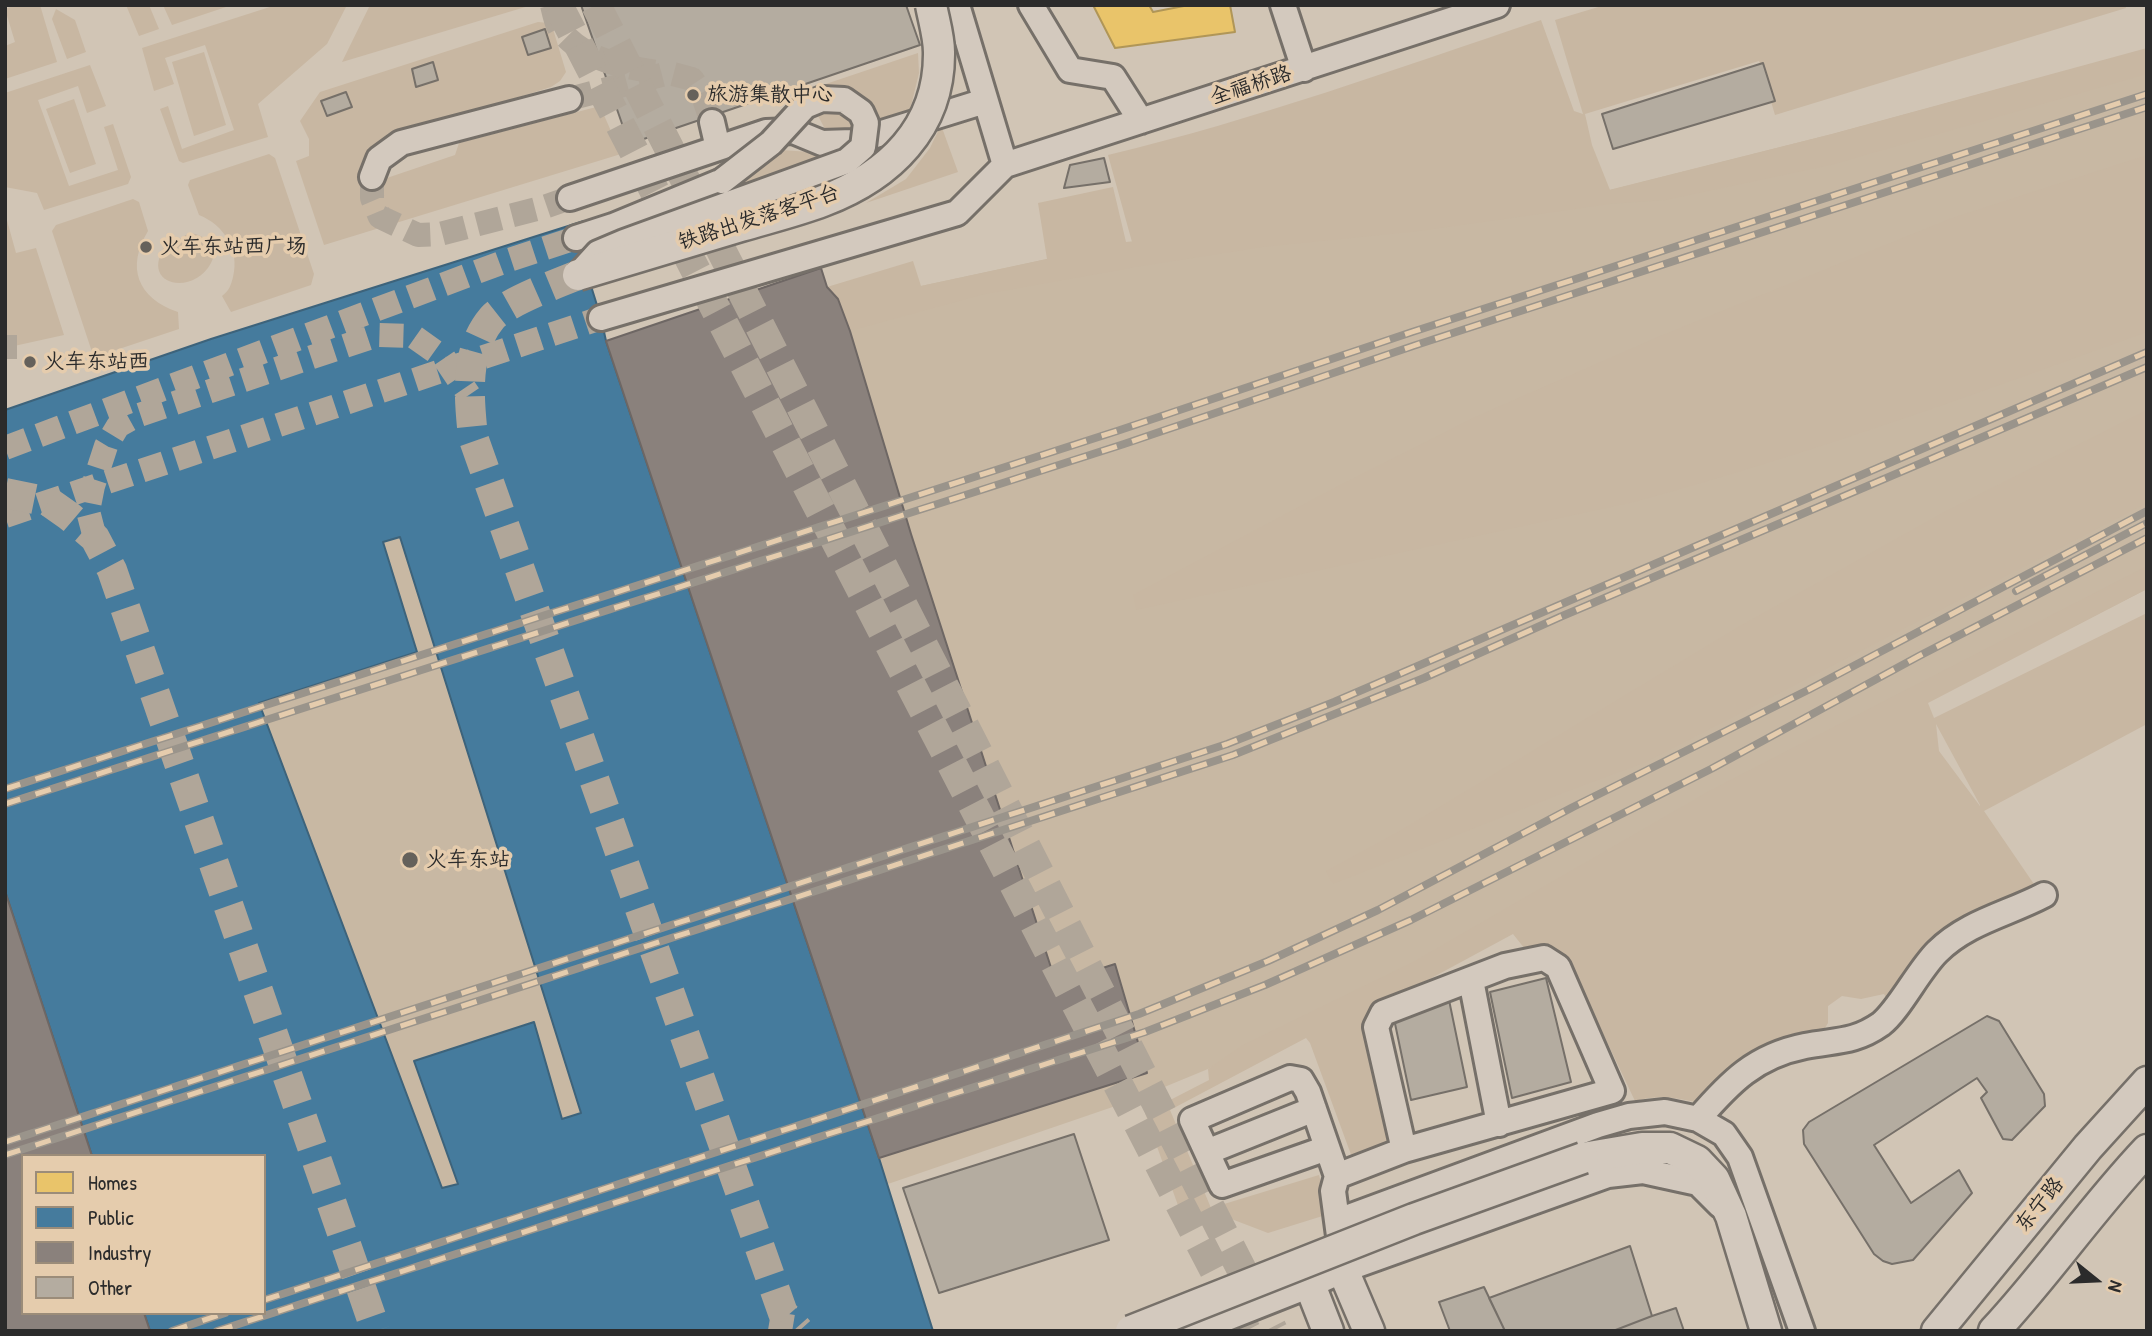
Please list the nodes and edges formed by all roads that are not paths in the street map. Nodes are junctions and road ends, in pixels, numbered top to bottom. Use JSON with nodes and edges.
{"nodes":[{"id":1,"x":931,"y":5,"type":"edge"},
{"id":2,"x":957,"y":5,"type":"edge"},
{"id":3,"x":1031,"y":5,"type":"edge"},
{"id":4,"x":1283,"y":5,"type":"edge"},
{"id":5,"x":1497,"y":5,"type":"edge"},
{"id":6,"x":1304,"y":69,"type":"junction"},
{"id":7,"x":569,"y":99,"type":"tunnel mouth"},
{"id":8,"x":985,"y":101,"type":"junction"},
{"id":9,"x":1141,"y":121,"type":"junction"},
{"id":10,"x":712,"y":122,"type":"tunnel mouth"},
{"id":11,"x":718,"y":148,"type":"junction"},
{"id":12,"x":1006,"y":165,"type":"junction"},
{"id":13,"x":372,"y":177,"type":"tunnel mouth"},
{"id":14,"x":570,"y":198,"type":"tunnel mouth"},
{"id":15,"x":576,"y":238,"type":"tunnel mouth"},
{"id":16,"x":578,"y":275,"type":"joint"},
{"id":17,"x":601,"y":318,"type":"tunnel mouth"},
{"id":18,"x":2044,"y":895,"type":"dead end"},
{"id":19,"x":1471,"y":980,"type":"junction"},
{"id":20,"x":2147,"y":1082,"type":"edge"},
{"id":21,"x":1314,"y":1109,"type":"junction"},
{"id":22,"x":1698,"y":1119,"type":"junction"},
{"id":23,"x":1499,"y":1124,"type":"junction"},
{"id":24,"x":1327,"y":1148,"type":"junction"},
{"id":25,"x":1404,"y":1150,"type":"junction"},
{"id":26,"x":2147,"y":1150,"type":"edge"},
{"id":27,"x":1207,"y":1152,"type":"junction"},
{"id":28,"x":1337,"y":1176,"type":"junction"},
{"id":29,"x":1731,"y":1216,"type":"junction"},
{"id":30,"x":1338,"y":1221,"type":"junction"},
{"id":31,"x":1343,"y":1270,"type":"junction"},
{"id":32,"x":1310,"y":1285,"type":"junction"},
{"id":33,"x":1131,"y":1331,"type":"edge"},
{"id":34,"x":1194,"y":1331,"type":"edge"},
{"id":35,"x":1328,"y":1331,"type":"edge"},
{"id":36,"x":1369,"y":1331,"type":"edge"},
{"id":37,"x":1766,"y":1331,"type":"edge"},
{"id":38,"x":1802,"y":1331,"type":"edge"},
{"id":39,"x":1937,"y":1331,"type":"edge"},
{"id":40,"x":1994,"y":1331,"type":"edge"}],
"edges":[{"from":1,"to":16,"type":"main road","name":"铁路出发落客平台","bridge":true},
{"from":2,"to":8,"type":"street"},
{"from":3,"to":9,"type":"street"},
{"from":4,"to":6,"type":"street"},
{"from":5,"to":6,"type":"street","name":"全福桥路"},
{"from":6,"to":9,"type":"street","name":"全福桥路"},
{"from":7,"to":13,"type":"street"},
{"from":8,"to":11,"type":"street"},
{"from":8,"to":12,"type":"street"},
{"from":9,"to":12,"type":"street","name":"全福桥路"},
{"from":10,"to":11,"type":"street"},
{"from":11,"to":14,"type":"street"},
{"from":12,"to":17,"type":"street"},
{"from":15,"to":16,"type":"street","bridge":true},
{"from":18,"to":22,"type":"street"},
{"from":19,"to":23,"type":"street"},
{"from":19,"to":23,"type":"street"},
{"from":19,"to":25,"type":"street"},
{"from":20,"to":39,"type":"main road","name":"东宁路"},
{"from":21,"to":24,"type":"street"},
{"from":21,"to":27,"type":"street"},
{"from":21,"to":27,"type":"street"},
{"from":22,"to":30,"type":"street"},
{"from":22,"to":38,"type":"street"},
{"from":23,"to":25,"type":"street"},
{"from":24,"to":27,"type":"street"},
{"from":24,"to":28,"type":"street"},
{"from":25,"to":28,"type":"street"},
{"from":26,"to":40,"type":"main road"},
{"from":28,"to":30,"type":"street"},
{"from":29,"to":31,"type":"street"},
{"from":29,"to":33,"type":"main road","bridge":true},
{"from":29,"to":37,"type":"main road"},
{"from":30,"to":31,"type":"street"},
{"from":31,"to":32,"type":"street"},
{"from":31,"to":36,"type":"main road"},
{"from":32,"to":34,"type":"street"},
{"from":32,"to":35,"type":"main road"}]}
